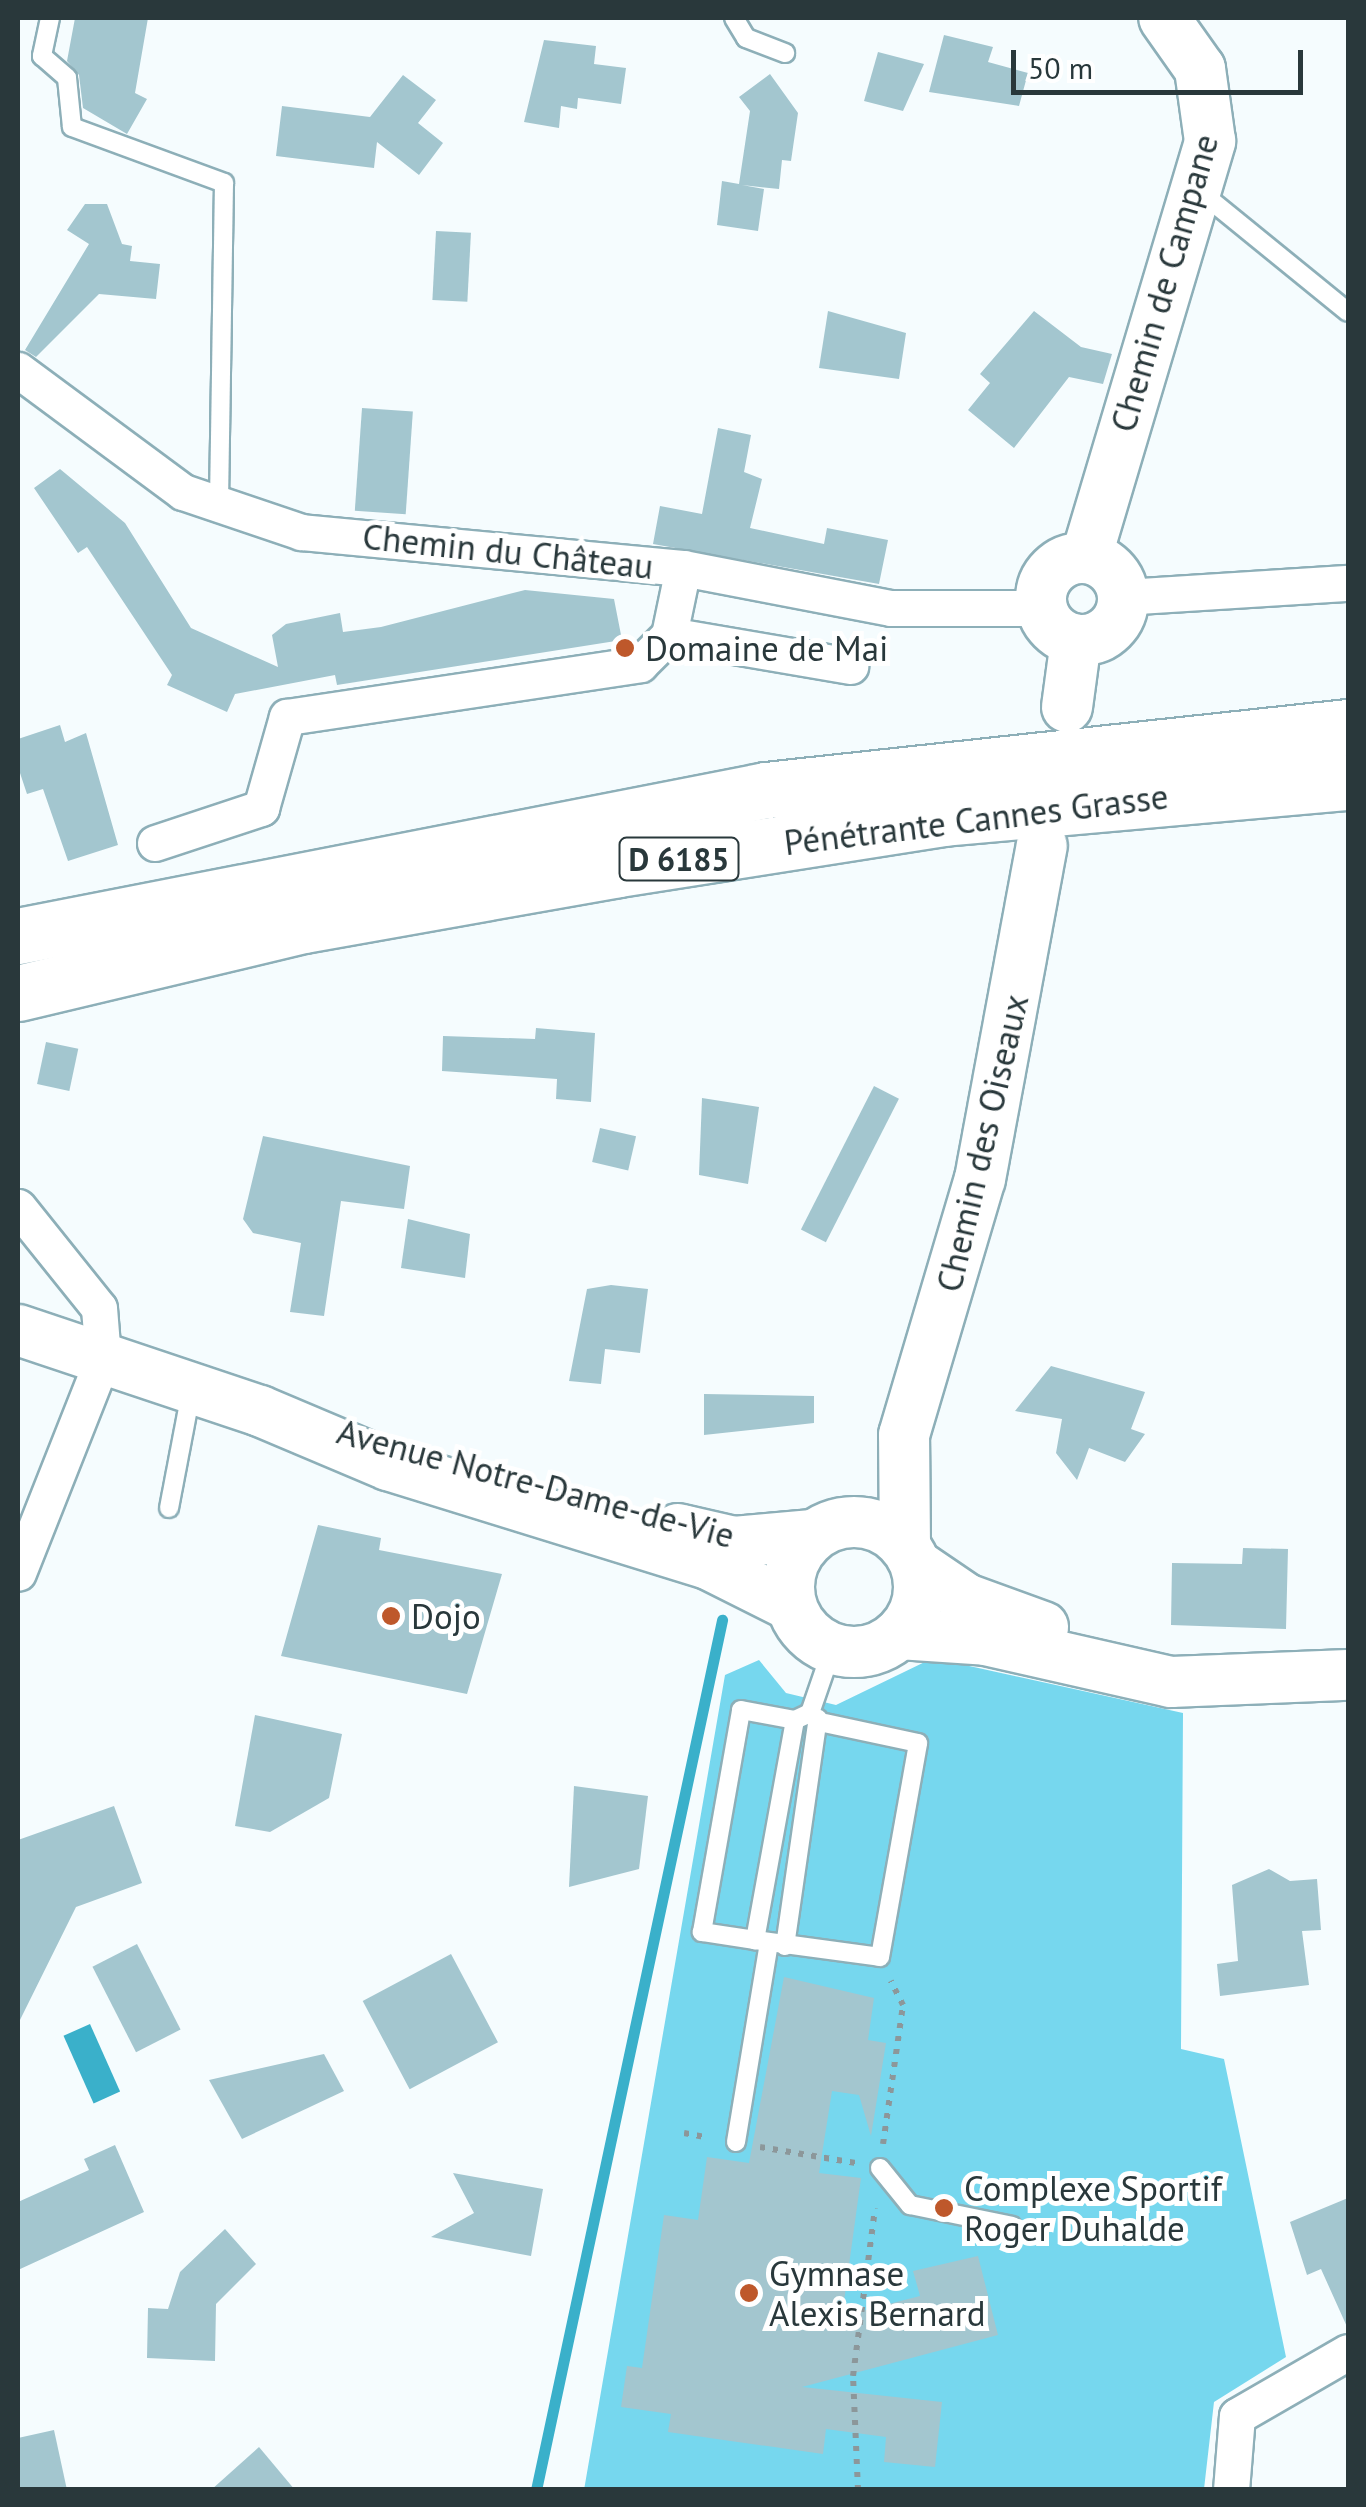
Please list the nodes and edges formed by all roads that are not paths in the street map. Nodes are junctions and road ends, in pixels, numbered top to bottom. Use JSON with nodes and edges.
{"nodes":[{"id":1,"x":50,"y":18,"type":"edge"},
{"id":2,"x":734,"y":18,"type":"edge"},
{"id":3,"x":1164,"y":18,"type":"edge"},
{"id":4,"x":785,"y":53,"type":"dead end"},
{"id":5,"x":1197,"y":190,"type":"junction"},
{"id":6,"x":1348,"y":312,"type":"edge"},
{"id":7,"x":18,"y":370,"type":"edge"},
{"id":8,"x":218,"y":507,"type":"junction"},
{"id":9,"x":1086,"y":558,"type":"junction"},
{"id":10,"x":683,"y":568,"type":"junction"},
{"id":11,"x":1348,"y":583,"type":"edge"},
{"id":12,"x":1124,"y":598,"type":"junction"},
{"id":13,"x":1058,"y":624,"type":"junction"},
{"id":14,"x":668,"y":634,"type":"junction"},
{"id":15,"x":850,"y":666,"type":"dead end"},
{"id":16,"x":1067,"y":707,"type":"dead end"},
{"id":17,"x":1348,"y":727,"type":"edge"},
{"id":18,"x":1348,"y":782,"type":"edge"},
{"id":19,"x":155,"y":843,"type":"dead end"},
{"id":20,"x":1042,"y":846,"type":"dead end"},
{"id":21,"x":18,"y":936,"type":"edge"},
{"id":22,"x":18,"y":994,"type":"edge"},
{"id":23,"x":18,"y":1207,"type":"edge"},
{"id":24,"x":18,"y":1330,"type":"edge"},
{"id":25,"x":102,"y":1358,"type":"junction"},
{"id":26,"x":192,"y":1388,"type":"junction"},
{"id":27,"x":260,"y":1411,"type":"junction"},
{"id":28,"x":904,"y":1435,"type":"junction"},
{"id":29,"x":169,"y":1508,"type":"dead end"},
{"id":30,"x":826,"y":1529,"type":"junction"},
{"id":31,"x":910,"y":1556,"type":"junction"},
{"id":32,"x":18,"y":1574,"type":"edge"},
{"id":33,"x":790,"y":1606,"type":"junction"},
{"id":34,"x":899,"y":1634,"type":"junction"},
{"id":35,"x":832,"y":1649,"type":"junction"},
{"id":36,"x":1348,"y":1674,"type":"edge"},
{"id":37,"x":1231,"y":1678,"type":"junction"},
{"id":38,"x":810,"y":1718,"type":"junction"},
{"id":39,"x":769,"y":1943,"type":"junction"},
{"id":40,"x":736,"y":2142,"type":"road end"},
{"id":41,"x":880,"y":2168,"type":"road end"},
{"id":42,"x":1012,"y":2226,"type":"dead end"},
{"id":43,"x":1348,"y":2352,"type":"edge"},
{"id":44,"x":1231,"y":2490,"type":"edge"}],
"edges":[{"from":1,"to":8,"type":"lane"},
{"from":2,"to":4,"type":"lane"},
{"from":3,"to":5,"type":"main road","name":"Chemin de Campane"},
{"from":5,"to":6,"type":"lane"},
{"from":5,"to":9,"type":"main road","name":"Chemin de Campane"},
{"from":7,"to":8,"type":"street","name":"Chemin du Château"},
{"from":8,"to":10,"type":"street","name":"Chemin du Château"},
{"from":9,"to":12,"type":"main road"},
{"from":9,"to":13,"type":"main road"},
{"from":10,"to":13,"type":"street","name":"Chemin du Château"},
{"from":10,"to":14,"type":"street"},
{"from":11,"to":12,"type":"street"},
{"from":12,"to":13,"type":"main road"},
{"from":13,"to":16,"type":"main road"},
{"from":14,"to":15,"type":"street"},
{"from":14,"to":19,"type":"street"},
{"from":17,"to":21,"type":"highway","name":"Pénétrante Cannes Grasse","number":"D 6185"},
{"from":18,"to":22,"type":"highway","name":"Pénétrante Cannes Grasse","number":"D 6185"},
{"from":20,"to":28,"type":"main road","name":"Chemin des Oiseaux"},
{"from":23,"to":25,"type":"street"},
{"from":24,"to":25,"type":"main road","name":"Avenue Notre-Dame-de-Vie"},
{"from":25,"to":26,"type":"main road","name":"Avenue Notre-Dame-de-Vie"},
{"from":25,"to":32,"type":"street"},
{"from":26,"to":27,"type":"main road","name":"Avenue Notre-Dame-de-Vie"},
{"from":26,"to":29,"type":"lane"},
{"from":27,"to":30,"type":"main road","name":"Avenue Notre-Dame-de-Vie"},
{"from":27,"to":33,"type":"main road","name":"Avenue Notre-Dame-de-Vie"},
{"from":28,"to":30,"type":"main road","name":"Chemin des Oiseaux"},
{"from":28,"to":31,"type":"main road","name":"Chemin des Oiseaux"},
{"from":30,"to":31,"type":"main road"},
{"from":30,"to":33,"type":"main road"},
{"from":31,"to":34,"type":"main road"},
{"from":31,"to":37,"type":"main road"},
{"from":33,"to":35,"type":"main road"},
{"from":34,"to":35,"type":"main road"},
{"from":34,"to":37,"type":"main road"},
{"from":35,"to":38,"type":"lane"},
{"from":36,"to":37,"type":"main road"},
{"from":38,"to":39,"type":"lane"},
{"from":38,"to":39,"type":"lane"},
{"from":38,"to":39,"type":"lane"},
{"from":38,"to":39,"type":"lane"},
{"from":39,"to":40,"type":"lane"},
{"from":41,"to":42,"type":"lane"},
{"from":43,"to":44,"type":"street"}]}
